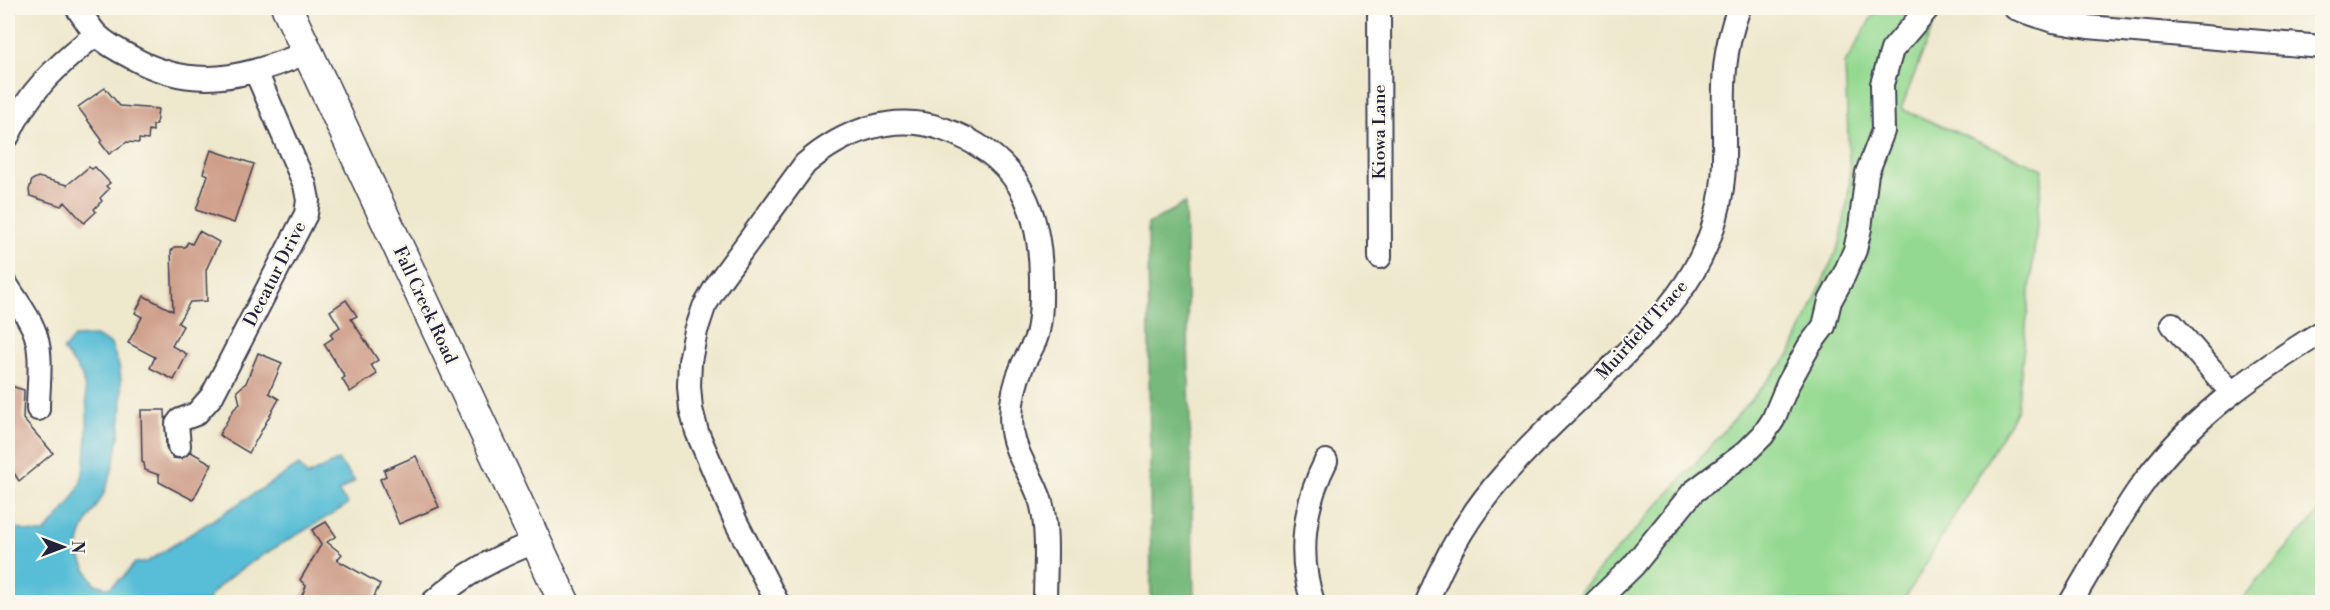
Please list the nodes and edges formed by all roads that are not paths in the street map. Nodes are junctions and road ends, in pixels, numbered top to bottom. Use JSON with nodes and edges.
{"nodes":[{"id":1,"x":77,"y":8,"type":"edge"},
{"id":2,"x":287,"y":8,"type":"edge"},
{"id":3,"x":1379,"y":8,"type":"edge"},
{"id":4,"x":1739,"y":8,"type":"edge"},
{"id":5,"x":1928,"y":8,"type":"edge"},
{"id":6,"x":2015,"y":8,"type":"edge"},
{"id":7,"x":96,"y":34,"type":"junction"},
{"id":8,"x":2322,"y":47,"type":"edge"},
{"id":9,"x":308,"y":52,"type":"junction"},
{"id":10,"x":256,"y":72,"type":"junction"},
{"id":11,"x":8,"y":136,"type":"edge"},
{"id":12,"x":1380,"y":257,"type":"dead end"},
{"id":13,"x":8,"y":287,"type":"edge"},
{"id":14,"x":2172,"y":324,"type":"dead end"},
{"id":15,"x":2322,"y":332,"type":"edge"},
{"id":16,"x":2231,"y":392,"type":"junction"},
{"id":17,"x":38,"y":409,"type":"dead end"},
{"id":18,"x":179,"y":446,"type":"dead end"},
{"id":19,"x":1326,"y":461,"type":"dead end"},
{"id":20,"x":535,"y":542,"type":"junction"},
{"id":21,"x":433,"y":603,"type":"edge"},
{"id":22,"x":564,"y":603,"type":"edge"},
{"id":23,"x":777,"y":603,"type":"edge"},
{"id":24,"x":1045,"y":603,"type":"edge"},
{"id":25,"x":1313,"y":603,"type":"edge"},
{"id":26,"x":1427,"y":603,"type":"edge"},
{"id":27,"x":1596,"y":603,"type":"edge"},
{"id":28,"x":2071,"y":603,"type":"edge"}],
"edges":[{"from":1,"to":7,"type":"street"},
{"from":2,"to":9,"type":"main road","name":"Fall Creek Road"},
{"from":3,"to":12,"type":"street","name":"Kiowa Lane"},
{"from":4,"to":26,"type":"street","name":"Muirfield Trace"},
{"from":5,"to":27,"type":"street"},
{"from":6,"to":8,"type":"street"},
{"from":7,"to":10,"type":"street"},
{"from":7,"to":11,"type":"street"},
{"from":9,"to":10,"type":"street"},
{"from":9,"to":20,"type":"main road","name":"Fall Creek Road"},
{"from":10,"to":18,"type":"street","name":"Decatur Drive"},
{"from":13,"to":17,"type":"street"},
{"from":14,"to":16,"type":"street"},
{"from":15,"to":16,"type":"street"},
{"from":16,"to":28,"type":"street"},
{"from":19,"to":25,"type":"street"},
{"from":20,"to":21,"type":"street"},
{"from":20,"to":22,"type":"main road","name":"Fall Creek Road"},
{"from":23,"to":24,"type":"street"}]}
